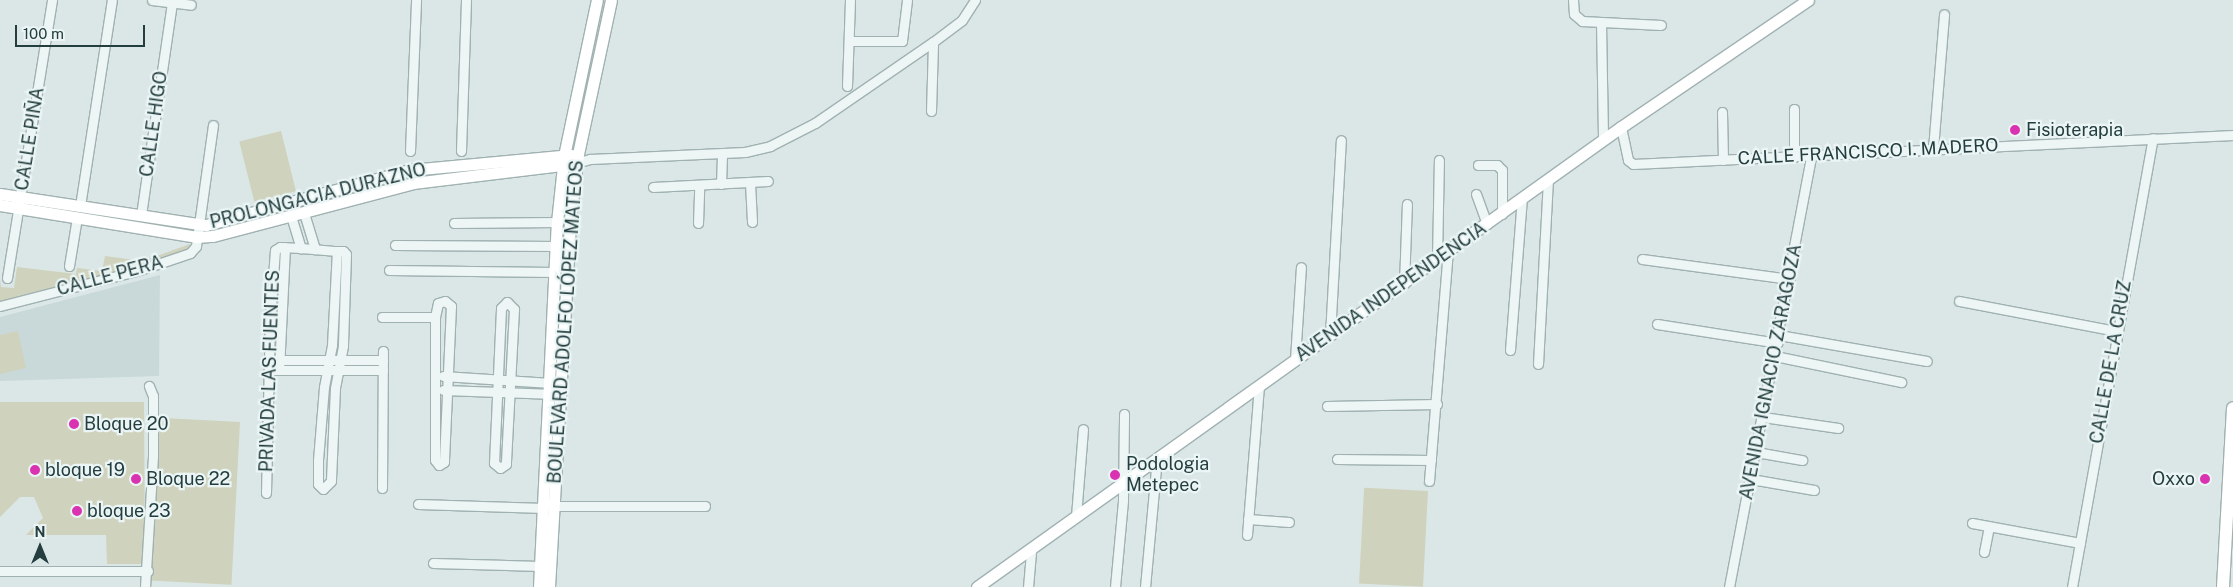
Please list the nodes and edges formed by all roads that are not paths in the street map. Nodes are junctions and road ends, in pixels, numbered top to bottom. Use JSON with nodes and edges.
{"nodes":[{"id":1,"x":52,"y":0,"type":"edge"},
{"id":2,"x":112,"y":0,"type":"edge"},
{"id":3,"x":152,"y":0,"type":"edge"},
{"id":4,"x":416,"y":0,"type":"edge"},
{"id":5,"x":466,"y":0,"type":"edge"},
{"id":6,"x":597,"y":0,"type":"edge"},
{"id":7,"x":611,"y":0,"type":"edge"},
{"id":8,"x":850,"y":0,"type":"edge"},
{"id":9,"x":907,"y":0,"type":"edge"},
{"id":10,"x":974,"y":0,"type":"edge"},
{"id":11,"x":1573,"y":0,"type":"edge"},
{"id":12,"x":1808,"y":0,"type":"edge"},
{"id":13,"x":172,"y":3,"type":"junction"},
{"id":14,"x":191,"y":5,"type":"dead end"},
{"id":15,"x":1944,"y":14,"type":"dead end"},
{"id":16,"x":1600,"y":22,"type":"junction"},
{"id":17,"x":1662,"y":25,"type":"dead end"},
{"id":18,"x":848,"y":41,"type":"junction"},
{"id":19,"x":933,"y":42,"type":"junction"},
{"id":20,"x":846,"y":86,"type":"dead end"},
{"id":21,"x":1794,"y":109,"type":"dead end"},
{"id":22,"x":931,"y":111,"type":"dead end"},
{"id":23,"x":1722,"y":112,"type":"dead end"},
{"id":24,"x":213,"y":125,"type":"dead end"},
{"id":25,"x":1621,"y":127,"type":"junction"},
{"id":26,"x":2233,"y":135,"type":"edge"},
{"id":27,"x":2152,"y":138,"type":"junction"},
{"id":28,"x":1341,"y":140,"type":"dead end"},
{"id":29,"x":1603,"y":140,"type":"junction"},
{"id":30,"x":1933,"y":149,"type":"junction"},
{"id":31,"x":410,"y":151,"type":"dead end"},
{"id":32,"x":460,"y":151,"type":"dead end"},
{"id":33,"x":722,"y":154,"type":"junction"},
{"id":34,"x":1794,"y":157,"type":"junction"},
{"id":35,"x":1811,"y":157,"type":"junction"},
{"id":36,"x":577,"y":159,"type":"junction"},
{"id":37,"x":1439,"y":160,"type":"dead end"},
{"id":38,"x":1723,"y":160,"type":"junction"},
{"id":39,"x":564,"y":161,"type":"junction"},
{"id":40,"x":1478,"y":165,"type":"dead end"},
{"id":41,"x":410,"y":170,"type":"junction"},
{"id":42,"x":1548,"y":180,"type":"junction"},
{"id":43,"x":768,"y":181,"type":"dead end"},
{"id":44,"x":413,"y":183,"type":"junction"},
{"id":45,"x":750,"y":183,"type":"junction"},
{"id":46,"x":721,"y":184,"type":"junction"},
{"id":47,"x":699,"y":185,"type":"junction"},
{"id":48,"x":653,"y":187,"type":"dead end"},
{"id":49,"x":0,"y":194,"type":"edge"},
{"id":50,"x":1476,"y":194,"type":"dead end"},
{"id":51,"x":1522,"y":199,"type":"junction"},
{"id":52,"x":20,"y":203,"type":"junction"},
{"id":53,"x":1407,"y":204,"type":"dead end"},
{"id":54,"x":0,"y":205,"type":"edge"},
{"id":55,"x":108,"y":210,"type":"junction"},
{"id":56,"x":79,"y":212,"type":"junction"},
{"id":57,"x":304,"y":213,"type":"junction"},
{"id":58,"x":1502,"y":214,"type":"junction"},
{"id":59,"x":141,"y":215,"type":"junction"},
{"id":60,"x":292,"y":216,"type":"junction"},
{"id":61,"x":106,"y":222,"type":"junction"},
{"id":62,"x":557,"y":222,"type":"junction"},
{"id":63,"x":752,"y":222,"type":"dead end"},
{"id":64,"x":454,"y":223,"type":"dead end"},
{"id":65,"x":698,"y":223,"type":"dead end"},
{"id":66,"x":1487,"y":224,"type":"junction"},
{"id":67,"x":199,"y":225,"type":"junction"},
{"id":68,"x":197,"y":237,"type":"junction"},
{"id":69,"x":395,"y":245,"type":"dead end"},
{"id":70,"x":556,"y":246,"type":"junction"},
{"id":71,"x":281,"y":248,"type":"junction"},
{"id":72,"x":301,"y":248,"type":"junction"},
{"id":73,"x":315,"y":249,"type":"junction"},
{"id":74,"x":341,"y":251,"type":"junction"},
{"id":75,"x":1448,"y":252,"type":"junction"},
{"id":76,"x":1642,"y":259,"type":"dead end"},
{"id":77,"x":1437,"y":260,"type":"junction"},
{"id":78,"x":69,"y":266,"type":"dead end"},
{"id":79,"x":1301,"y":267,"type":"dead end"},
{"id":80,"x":389,"y":270,"type":"dead end"},
{"id":81,"x":554,"y":272,"type":"junction"},
{"id":82,"x":7,"y":278,"type":"dead end"},
{"id":83,"x":1790,"y":279,"type":"junction"},
{"id":84,"x":1404,"y":284,"type":"junction"},
{"id":85,"x":1959,"y":301,"type":"dead end"},
{"id":86,"x":0,"y":306,"type":"edge"},
{"id":87,"x":435,"y":317,"type":"junction"},
{"id":88,"x":382,"y":318,"type":"dead end"},
{"id":89,"x":1657,"y":324,"type":"dead end"},
{"id":90,"x":2116,"y":331,"type":"junction"},
{"id":91,"x":1330,"y":335,"type":"junction"},
{"id":92,"x":1779,"y":339,"type":"junction"},
{"id":93,"x":1510,"y":350,"type":"dead end"},
{"id":94,"x":1775,"y":356,"type":"junction"},
{"id":95,"x":383,"y":360,"type":"junction"},
{"id":96,"x":1295,"y":360,"type":"junction"},
{"id":97,"x":329,"y":361,"type":"junction"},
{"id":98,"x":341,"y":361,"type":"junction"},
{"id":99,"x":1927,"y":362,"type":"dead end"},
{"id":100,"x":1538,"y":364,"type":"dead end"},
{"id":101,"x":268,"y":365,"type":"junction"},
{"id":102,"x":279,"y":365,"type":"junction"},
{"id":103,"x":326,"y":371,"type":"junction"},
{"id":104,"x":338,"y":371,"type":"junction"},
{"id":105,"x":435,"y":376,"type":"junction"},
{"id":106,"x":448,"y":376,"type":"junction"},
{"id":107,"x":498,"y":378,"type":"junction"},
{"id":108,"x":510,"y":382,"type":"junction"},
{"id":109,"x":1901,"y":382,"type":"dead end"},
{"id":110,"x":1259,"y":385,"type":"junction"},
{"id":111,"x":149,"y":386,"type":"dead end"},
{"id":112,"x":435,"y":390,"type":"junction"},
{"id":113,"x":447,"y":390,"type":"junction"},
{"id":114,"x":554,"y":390,"type":"junction"},
{"id":115,"x":497,"y":392,"type":"junction"},
{"id":116,"x":509,"y":392,"type":"junction"},
{"id":117,"x":1437,"y":404,"type":"junction"},
{"id":118,"x":1327,"y":406,"type":"dead end"},
{"id":119,"x":2233,"y":408,"type":"edge"},
{"id":120,"x":1124,"y":414,"type":"dead end"},
{"id":121,"x":1763,"y":417,"type":"junction"},
{"id":122,"x":1838,"y":428,"type":"dead end"},
{"id":123,"x":1082,"y":429,"type":"dead end"},
{"id":124,"x":319,"y":433,"type":"junction"},
{"id":125,"x":332,"y":434,"type":"junction"},
{"id":126,"x":1756,"y":452,"type":"junction"},
{"id":127,"x":1157,"y":458,"type":"junction"},
{"id":128,"x":1337,"y":459,"type":"dead end"},
{"id":129,"x":1431,"y":460,"type":"junction"},
{"id":130,"x":1802,"y":460,"type":"dead end"},
{"id":131,"x":1750,"y":479,"type":"junction"},
{"id":132,"x":1429,"y":481,"type":"dead end"},
{"id":133,"x":1121,"y":483,"type":"junction"},
{"id":134,"x":382,"y":488,"type":"dead end"},
{"id":135,"x":1814,"y":490,"type":"dead end"},
{"id":136,"x":266,"y":493,"type":"dead end"},
{"id":137,"x":418,"y":504,"type":"dead end"},
{"id":138,"x":705,"y":506,"type":"dead end"},
{"id":139,"x":549,"y":507,"type":"junction"},
{"id":140,"x":1076,"y":516,"type":"junction"},
{"id":141,"x":1248,"y":519,"type":"junction"},
{"id":142,"x":1289,"y":522,"type":"dead end"},
{"id":143,"x":1972,"y":523,"type":"dead end"},
{"id":144,"x":1989,"y":526,"type":"junction"},
{"id":145,"x":1246,"y":535,"type":"dead end"},
{"id":146,"x":2080,"y":543,"type":"junction"},
{"id":147,"x":1031,"y":548,"type":"junction"},
{"id":148,"x":1984,"y":552,"type":"dead end"},
{"id":149,"x":433,"y":562,"type":"dead end"},
{"id":150,"x":540,"y":566,"type":"junction"},
{"id":151,"x":0,"y":571,"type":"edge"},
{"id":152,"x":148,"y":571,"type":"junction"},
{"id":153,"x":145,"y":587,"type":"edge"},
{"id":154,"x":539,"y":587,"type":"edge"},
{"id":155,"x":549,"y":587,"type":"edge"},
{"id":156,"x":978,"y":587,"type":"edge"},
{"id":157,"x":1028,"y":587,"type":"edge"},
{"id":158,"x":1116,"y":587,"type":"edge"},
{"id":159,"x":1145,"y":587,"type":"edge"},
{"id":160,"x":1729,"y":587,"type":"edge"},
{"id":161,"x":2072,"y":587,"type":"edge"},
{"id":162,"x":2222,"y":587,"type":"edge"}],
"edges":[{"from":1,"to":52,"type":"street","name":"CALLE PIÑA"},
{"from":2,"to":56,"type":"street"},
{"from":3,"to":13,"type":"street"},
{"from":4,"to":31,"type":"street"},
{"from":5,"to":32,"type":"street"},
{"from":6,"to":39,"type":"street","name":"BOULEVARD ADOLFO LÓPEZ MATEOS"},
{"from":7,"to":36,"type":"street","name":"BOULEVARD ADOLFO LÓPEZ MATEOS"},
{"from":8,"to":18,"type":"street"},
{"from":9,"to":18,"type":"street"},
{"from":10,"to":19,"type":"street"},
{"from":11,"to":16,"type":"street"},
{"from":12,"to":25,"type":"street","name":"AVENIDA INDEPENDENCIA"},
{"from":13,"to":14,"type":"street"},
{"from":13,"to":59,"type":"street","name":"CALLE HIGO"},
{"from":15,"to":30,"type":"street"},
{"from":16,"to":17,"type":"street"},
{"from":16,"to":29,"type":"street"},
{"from":18,"to":20,"type":"street"},
{"from":19,"to":22,"type":"street"},
{"from":19,"to":33,"type":"street"},
{"from":21,"to":34,"type":"street"},
{"from":23,"to":38,"type":"street"},
{"from":24,"to":67,"type":"street","name":"CALLE PERA"},
{"from":25,"to":29,"type":"street","name":"AVENIDA INDEPENDENCIA"},
{"from":25,"to":38,"type":"street","name":"CALLE FRANCISCO I. MADERO"},
{"from":26,"to":27,"type":"street","name":"CALLE FRANCISCO I. MADERO"},
{"from":27,"to":30,"type":"street","name":"CALLE FRANCISCO I. MADERO"},
{"from":27,"to":90,"type":"street","name":"CALLE DE LA CRUZ"},
{"from":28,"to":91,"type":"street"},
{"from":29,"to":42,"type":"street","name":"AVENIDA INDEPENDENCIA"},
{"from":30,"to":35,"type":"street","name":"CALLE FRANCISCO I. MADERO"},
{"from":33,"to":36,"type":"street"},
{"from":33,"to":46,"type":"street"},
{"from":34,"to":35,"type":"street","name":"CALLE FRANCISCO I. MADERO"},
{"from":34,"to":38,"type":"street","name":"CALLE FRANCISCO I. MADERO"},
{"from":35,"to":83,"type":"street","name":"AVENIDA IGNACIO ZARAGOZA"},
{"from":36,"to":39,"type":"street","name":"PROLONGACIA DURAZNO"},
{"from":36,"to":114,"type":"street","name":"BOULEVARD ADOLFO LÓPEZ MATEOS"},
{"from":37,"to":77,"type":"street"},
{"from":39,"to":41,"type":"street","name":"PROLONGACIA DURAZNO"},
{"from":39,"to":44,"type":"street","name":"PROLONGACIA DURAZNO"},
{"from":39,"to":62,"type":"street","name":"BOULEVARD ADOLFO LÓPEZ MATEOS"},
{"from":40,"to":58,"type":"street"},
{"from":41,"to":44,"type":"street"},
{"from":41,"to":67,"type":"street","name":"PROLONGACIA DURAZNO"},
{"from":42,"to":51,"type":"street","name":"AVENIDA INDEPENDENCIA"},
{"from":42,"to":100,"type":"street"},
{"from":43,"to":45,"type":"street"},
{"from":44,"to":57,"type":"street","name":"PROLONGACIA DURAZNO"},
{"from":45,"to":46,"type":"street"},
{"from":45,"to":63,"type":"street"},
{"from":46,"to":47,"type":"street"},
{"from":47,"to":48,"type":"street"},
{"from":47,"to":65,"type":"street"},
{"from":49,"to":52,"type":"street","name":"PROLONGACIA DURAZNO"},
{"from":50,"to":66,"type":"street"},
{"from":51,"to":58,"type":"street","name":"AVENIDA INDEPENDENCIA"},
{"from":51,"to":93,"type":"street"},
{"from":52,"to":54,"type":"street","name":"PROLONGACIA DURAZNO"},
{"from":52,"to":56,"type":"street","name":"PROLONGACIA DURAZNO"},
{"from":52,"to":82,"type":"street","name":"CALLE PIÑA"},
{"from":53,"to":84,"type":"street"},
{"from":55,"to":56,"type":"street","name":"PROLONGACIA DURAZNO"},
{"from":55,"to":59,"type":"street","name":"PROLONGACIA DURAZNO"},
{"from":55,"to":61,"type":"street"},
{"from":56,"to":61,"type":"street","name":"PROLONGACIA DURAZNO"},
{"from":56,"to":78,"type":"street"},
{"from":57,"to":60,"type":"street","name":"PROLONGACIA DURAZNO"},
{"from":57,"to":73,"type":"street"},
{"from":58,"to":66,"type":"street","name":"AVENIDA INDEPENDENCIA"},
{"from":59,"to":67,"type":"street","name":"PROLONGACIA DURAZNO"},
{"from":60,"to":68,"type":"street","name":"PROLONGACIA DURAZNO"},
{"from":60,"to":72,"type":"street"},
{"from":61,"to":68,"type":"street","name":"PROLONGACIA DURAZNO"},
{"from":62,"to":64,"type":"street"},
{"from":62,"to":70,"type":"street","name":"BOULEVARD ADOLFO LÓPEZ MATEOS"},
{"from":66,"to":75,"type":"street","name":"AVENIDA INDEPENDENCIA"},
{"from":67,"to":68,"type":"street","name":"CALLE PERA"},
{"from":68,"to":86,"type":"street","name":"CALLE PERA"},
{"from":69,"to":70,"type":"street"},
{"from":70,"to":81,"type":"street","name":"BOULEVARD ADOLFO LÓPEZ MATEOS"},
{"from":71,"to":72,"type":"street"},
{"from":71,"to":101,"type":"street","name":"PRIVADA LAS FUENTES"},
{"from":71,"to":102,"type":"street","name":"PRIVADA LAS FUENTES"},
{"from":72,"to":73,"type":"street"},
{"from":73,"to":74,"type":"street"},
{"from":74,"to":97,"type":"street"},
{"from":74,"to":98,"type":"street"},
{"from":75,"to":77,"type":"street","name":"AVENIDA INDEPENDENCIA"},
{"from":75,"to":117,"type":"street"},
{"from":76,"to":83,"type":"street"},
{"from":77,"to":84,"type":"street","name":"AVENIDA INDEPENDENCIA"},
{"from":79,"to":96,"type":"street"},
{"from":80,"to":81,"type":"street"},
{"from":81,"to":114,"type":"street","name":"BOULEVARD ADOLFO LÓPEZ MATEOS"},
{"from":83,"to":92,"type":"street","name":"AVENIDA IGNACIO ZARAGOZA"},
{"from":84,"to":91,"type":"street","name":"AVENIDA INDEPENDENCIA"},
{"from":85,"to":90,"type":"street"},
{"from":87,"to":88,"type":"street"},
{"from":87,"to":105,"type":"street"},
{"from":87,"to":106,"type":"street"},
{"from":89,"to":92,"type":"street"},
{"from":90,"to":146,"type":"street","name":"CALLE DE LA CRUZ"},
{"from":91,"to":96,"type":"street","name":"AVENIDA INDEPENDENCIA"},
{"from":92,"to":94,"type":"street","name":"AVENIDA IGNACIO ZARAGOZA"},
{"from":92,"to":99,"type":"street"},
{"from":94,"to":109,"type":"street"},
{"from":94,"to":121,"type":"street","name":"AVENIDA IGNACIO ZARAGOZA"},
{"from":95,"to":98,"type":"street"},
{"from":95,"to":104,"type":"street"},
{"from":95,"to":134,"type":"street"},
{"from":96,"to":110,"type":"street","name":"AVENIDA INDEPENDENCIA"},
{"from":97,"to":98,"type":"street"},
{"from":97,"to":102,"type":"street"},
{"from":97,"to":103,"type":"street"},
{"from":98,"to":104,"type":"street"},
{"from":101,"to":102,"type":"street"},
{"from":101,"to":136,"type":"street","name":"PRIVADA LAS FUENTES"},
{"from":102,"to":103,"type":"street"},
{"from":103,"to":104,"type":"street"},
{"from":103,"to":124,"type":"street"},
{"from":104,"to":125,"type":"street"},
{"from":105,"to":106,"type":"street"},
{"from":105,"to":112,"type":"street"},
{"from":106,"to":107,"type":"street"},
{"from":106,"to":113,"type":"street"},
{"from":107,"to":108,"type":"street"},
{"from":107,"to":108,"type":"street"},
{"from":107,"to":115,"type":"street"},
{"from":108,"to":114,"type":"street"},
{"from":108,"to":116,"type":"street"},
{"from":110,"to":127,"type":"street","name":"AVENIDA INDEPENDENCIA"},
{"from":110,"to":141,"type":"street"},
{"from":111,"to":152,"type":"street"},
{"from":112,"to":113,"type":"street"},
{"from":112,"to":113,"type":"street"},
{"from":113,"to":115,"type":"street"},
{"from":114,"to":116,"type":"street"},
{"from":114,"to":139,"type":"street","name":"BOULEVARD ADOLFO LÓPEZ MATEOS"},
{"from":115,"to":116,"type":"street"},
{"from":115,"to":116,"type":"street"},
{"from":117,"to":118,"type":"street"},
{"from":117,"to":129,"type":"street"},
{"from":119,"to":162,"type":"main road"},
{"from":120,"to":133,"type":"street"},
{"from":121,"to":122,"type":"street"},
{"from":121,"to":126,"type":"street","name":"AVENIDA IGNACIO ZARAGOZA"},
{"from":123,"to":140,"type":"street"},
{"from":124,"to":125,"type":"street"},
{"from":124,"to":125,"type":"street"},
{"from":126,"to":130,"type":"street"},
{"from":126,"to":131,"type":"street","name":"AVENIDA IGNACIO ZARAGOZA"},
{"from":127,"to":133,"type":"street","name":"AVENIDA INDEPENDENCIA"},
{"from":127,"to":159,"type":"street"},
{"from":128,"to":129,"type":"street"},
{"from":129,"to":132,"type":"street"},
{"from":131,"to":135,"type":"street"},
{"from":131,"to":160,"type":"street","name":"AVENIDA IGNACIO ZARAGOZA"},
{"from":133,"to":140,"type":"street","name":"AVENIDA INDEPENDENCIA"},
{"from":133,"to":158,"type":"street"},
{"from":137,"to":139,"type":"street"},
{"from":138,"to":139,"type":"street"},
{"from":139,"to":150,"type":"street","name":"BOULEVARD ADOLFO LÓPEZ MATEOS"},
{"from":139,"to":155,"type":"street","name":"BOULEVARD ADOLFO LÓPEZ MATEOS"},
{"from":140,"to":147,"type":"street","name":"AVENIDA INDEPENDENCIA"},
{"from":141,"to":142,"type":"street"},
{"from":141,"to":145,"type":"street"},
{"from":143,"to":144,"type":"street"},
{"from":144,"to":146,"type":"street"},
{"from":144,"to":148,"type":"street"},
{"from":146,"to":161,"type":"street","name":"CALLE DE LA CRUZ"},
{"from":147,"to":156,"type":"street","name":"AVENIDA INDEPENDENCIA"},
{"from":147,"to":157,"type":"street"},
{"from":149,"to":150,"type":"street"},
{"from":150,"to":154,"type":"street","name":"BOULEVARD ADOLFO LÓPEZ MATEOS"},
{"from":151,"to":152,"type":"street"},
{"from":152,"to":153,"type":"street"}]}
